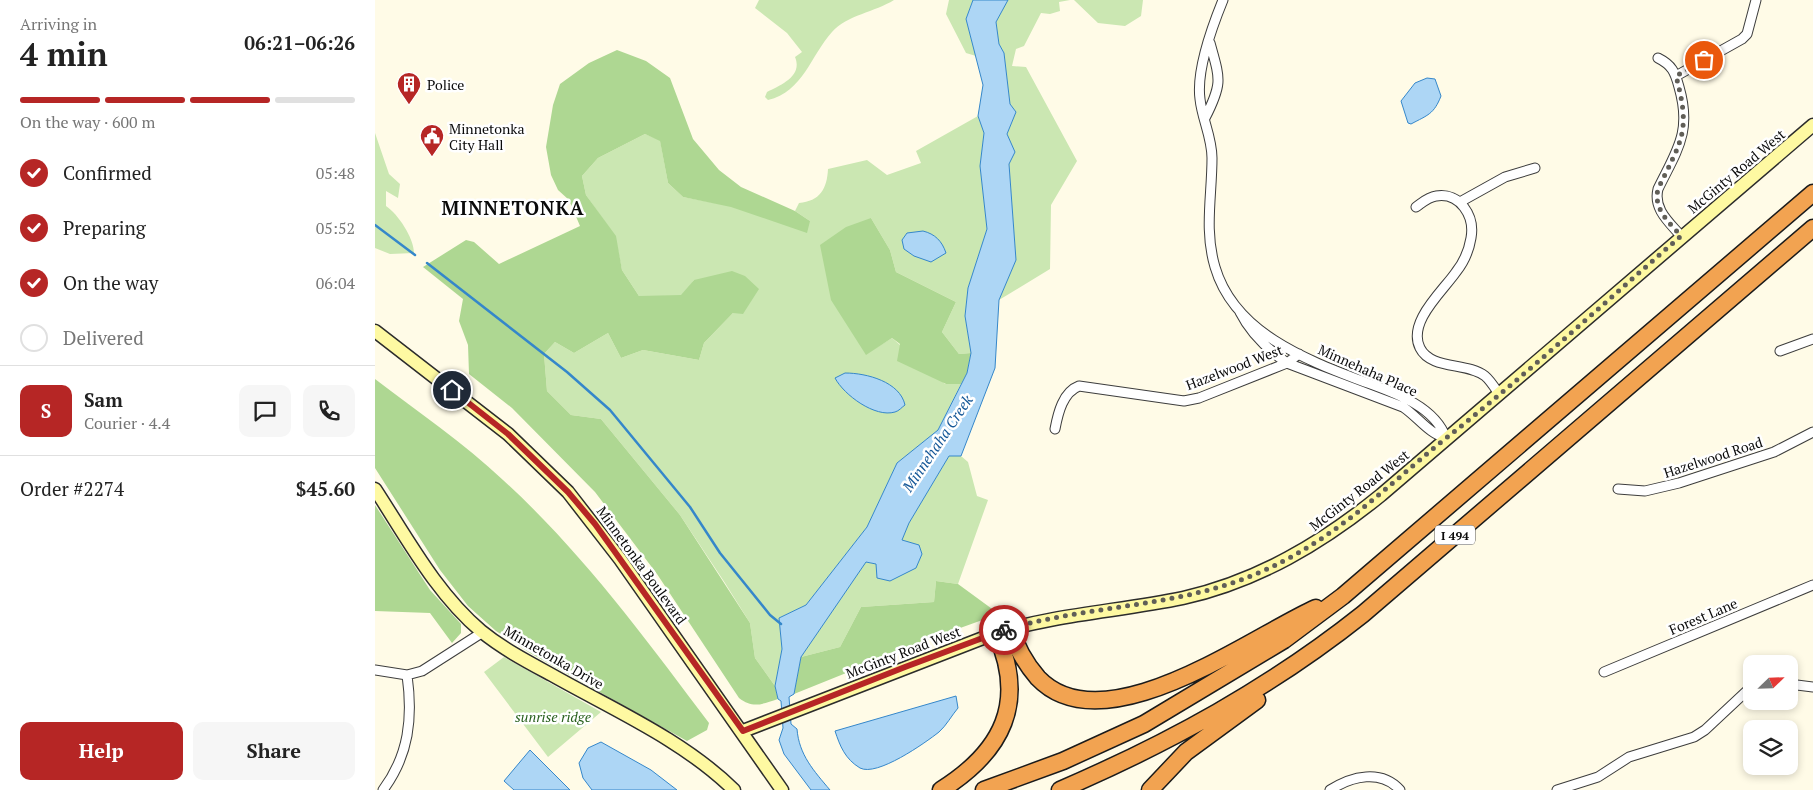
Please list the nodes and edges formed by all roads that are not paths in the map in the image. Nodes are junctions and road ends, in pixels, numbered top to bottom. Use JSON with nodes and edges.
{"nodes":[{"id":1,"x":1223,"y":0,"type":"edge"},
{"id":2,"x":1756,"y":0,"type":"edge"},
{"id":3,"x":1210,"y":40,"type":"junction"},
{"id":4,"x":1658,"y":58,"type":"dead end"},
{"id":5,"x":1676,"y":76,"type":"junction"},
{"id":6,"x":1205,"y":118,"type":"junction"},
{"id":7,"x":1813,"y":125,"type":"edge"},
{"id":8,"x":1535,"y":168,"type":"dead end"},
{"id":9,"x":1813,"y":193,"type":"edge"},
{"id":10,"x":1460,"y":202,"type":"junction"},
{"id":11,"x":1416,"y":207,"type":"dead end"},
{"id":12,"x":1813,"y":228,"type":"edge"},
{"id":13,"x":1681,"y":236,"type":"junction"},
{"id":14,"x":1239,"y":312,"type":"junction"},
{"id":15,"x":375,"y":331,"type":"edge"},
{"id":16,"x":1813,"y":339,"type":"edge"},
{"id":17,"x":1780,"y":351,"type":"dead end"},
{"id":18,"x":1299,"y":354,"type":"junction"},
{"id":19,"x":1287,"y":363,"type":"junction"},
{"id":20,"x":1499,"y":394,"type":"junction"},
{"id":21,"x":1055,"y":429,"type":"dead end"},
{"id":22,"x":1813,"y":432,"type":"edge"},
{"id":23,"x":1446,"y":438,"type":"junction"},
{"id":24,"x":375,"y":489,"type":"edge"},
{"id":25,"x":1618,"y":489,"type":"dead end"},
{"id":26,"x":1813,"y":585,"type":"edge"},
{"id":27,"x":1343,"y":596,"type":"junction"},
{"id":28,"x":1004,"y":631,"type":"junction"},
{"id":29,"x":483,"y":632,"type":"junction"},
{"id":30,"x":375,"y":670,"type":"edge"},
{"id":31,"x":1286,"y":672,"type":"junction"},
{"id":32,"x":1604,"y":672,"type":"dead end"},
{"id":33,"x":407,"y":675,"type":"junction"},
{"id":34,"x":1798,"y":685,"type":"edge"},
{"id":35,"x":1813,"y":687,"type":"edge"},
{"id":36,"x":1743,"y":694,"type":"edge"},
{"id":37,"x":743,"y":731,"type":"junction"},
{"id":38,"x":1175,"y":764,"type":"junction"},
{"id":39,"x":384,"y":790,"type":"edge"},
{"id":40,"x":734,"y":790,"type":"edge"},
{"id":41,"x":782,"y":790,"type":"edge"},
{"id":42,"x":941,"y":790,"type":"edge"},
{"id":43,"x":984,"y":790,"type":"edge"},
{"id":44,"x":1060,"y":790,"type":"edge"},
{"id":45,"x":1150,"y":790,"type":"edge"},
{"id":46,"x":1155,"y":790,"type":"edge"},
{"id":47,"x":1330,"y":790,"type":"edge"},
{"id":48,"x":1400,"y":790,"type":"edge"},
{"id":49,"x":1557,"y":790,"type":"edge"}],
"edges":[{"from":1,"to":3,"type":"street","name":"Minnehaha Place"},
{"from":2,"to":5,"type":"street"},
{"from":3,"to":6,"type":"street","name":"Minnehaha Place"},
{"from":3,"to":6,"type":"street"},
{"from":4,"to":5,"type":"street"},
{"from":5,"to":13,"type":"street"},
{"from":6,"to":14,"type":"street","name":"Minnehaha Place"},
{"from":7,"to":13,"type":"main road","name":"McGinty Road West"},
{"from":8,"to":10,"type":"street"},
{"from":9,"to":27,"type":"highway","number":"I 494"},
{"from":10,"to":11,"type":"street"},
{"from":10,"to":20,"type":"street"},
{"from":12,"to":31,"type":"highway","number":"I 494"},
{"from":13,"to":20,"type":"main road","name":"McGinty Road West"},
{"from":14,"to":18,"type":"street","name":"Minnehaha Place"},
{"from":14,"to":19,"type":"street","name":"Minnehaha Place"},
{"from":15,"to":37,"type":"main road","name":"Minnetonka Boulevard"},
{"from":16,"to":17,"type":"street"},
{"from":18,"to":19,"type":"street","name":"Hazelwood West"},
{"from":18,"to":23,"type":"street","name":"Minnehaha Place"},
{"from":19,"to":21,"type":"street","name":"Hazelwood West"},
{"from":19,"to":23,"type":"street","name":"Minnehaha Place"},
{"from":20,"to":23,"type":"main road","name":"McGinty Road West"},
{"from":22,"to":25,"type":"street","name":"Hazelwood Road"},
{"from":23,"to":28,"type":"main road","name":"McGinty Road West"},
{"from":24,"to":29,"type":"main road","name":"Minnetonka Drive"},
{"from":26,"to":32,"type":"street","name":"Forest Lane"},
{"from":27,"to":28,"type":"highway"},
{"from":27,"to":43,"type":"highway","number":"I 494"},
{"from":28,"to":37,"type":"main road","name":"McGinty Road West"},
{"from":28,"to":42,"type":"highway"},
{"from":29,"to":33,"type":"street"},
{"from":29,"to":40,"type":"main road","name":"Minnetonka Drive"},
{"from":30,"to":33,"type":"street"},
{"from":31,"to":38,"type":"highway"},
{"from":31,"to":44,"type":"highway","number":"I 494"},
{"from":33,"to":39,"type":"street"},
{"from":34,"to":35,"type":"street"},
{"from":36,"to":49,"type":"street"},
{"from":37,"to":41,"type":"main road","name":"Minnetonka Boulevard"},
{"from":38,"to":45,"type":"highway"},
{"from":38,"to":46,"type":"highway"},
{"from":47,"to":48,"type":"street"}]}
